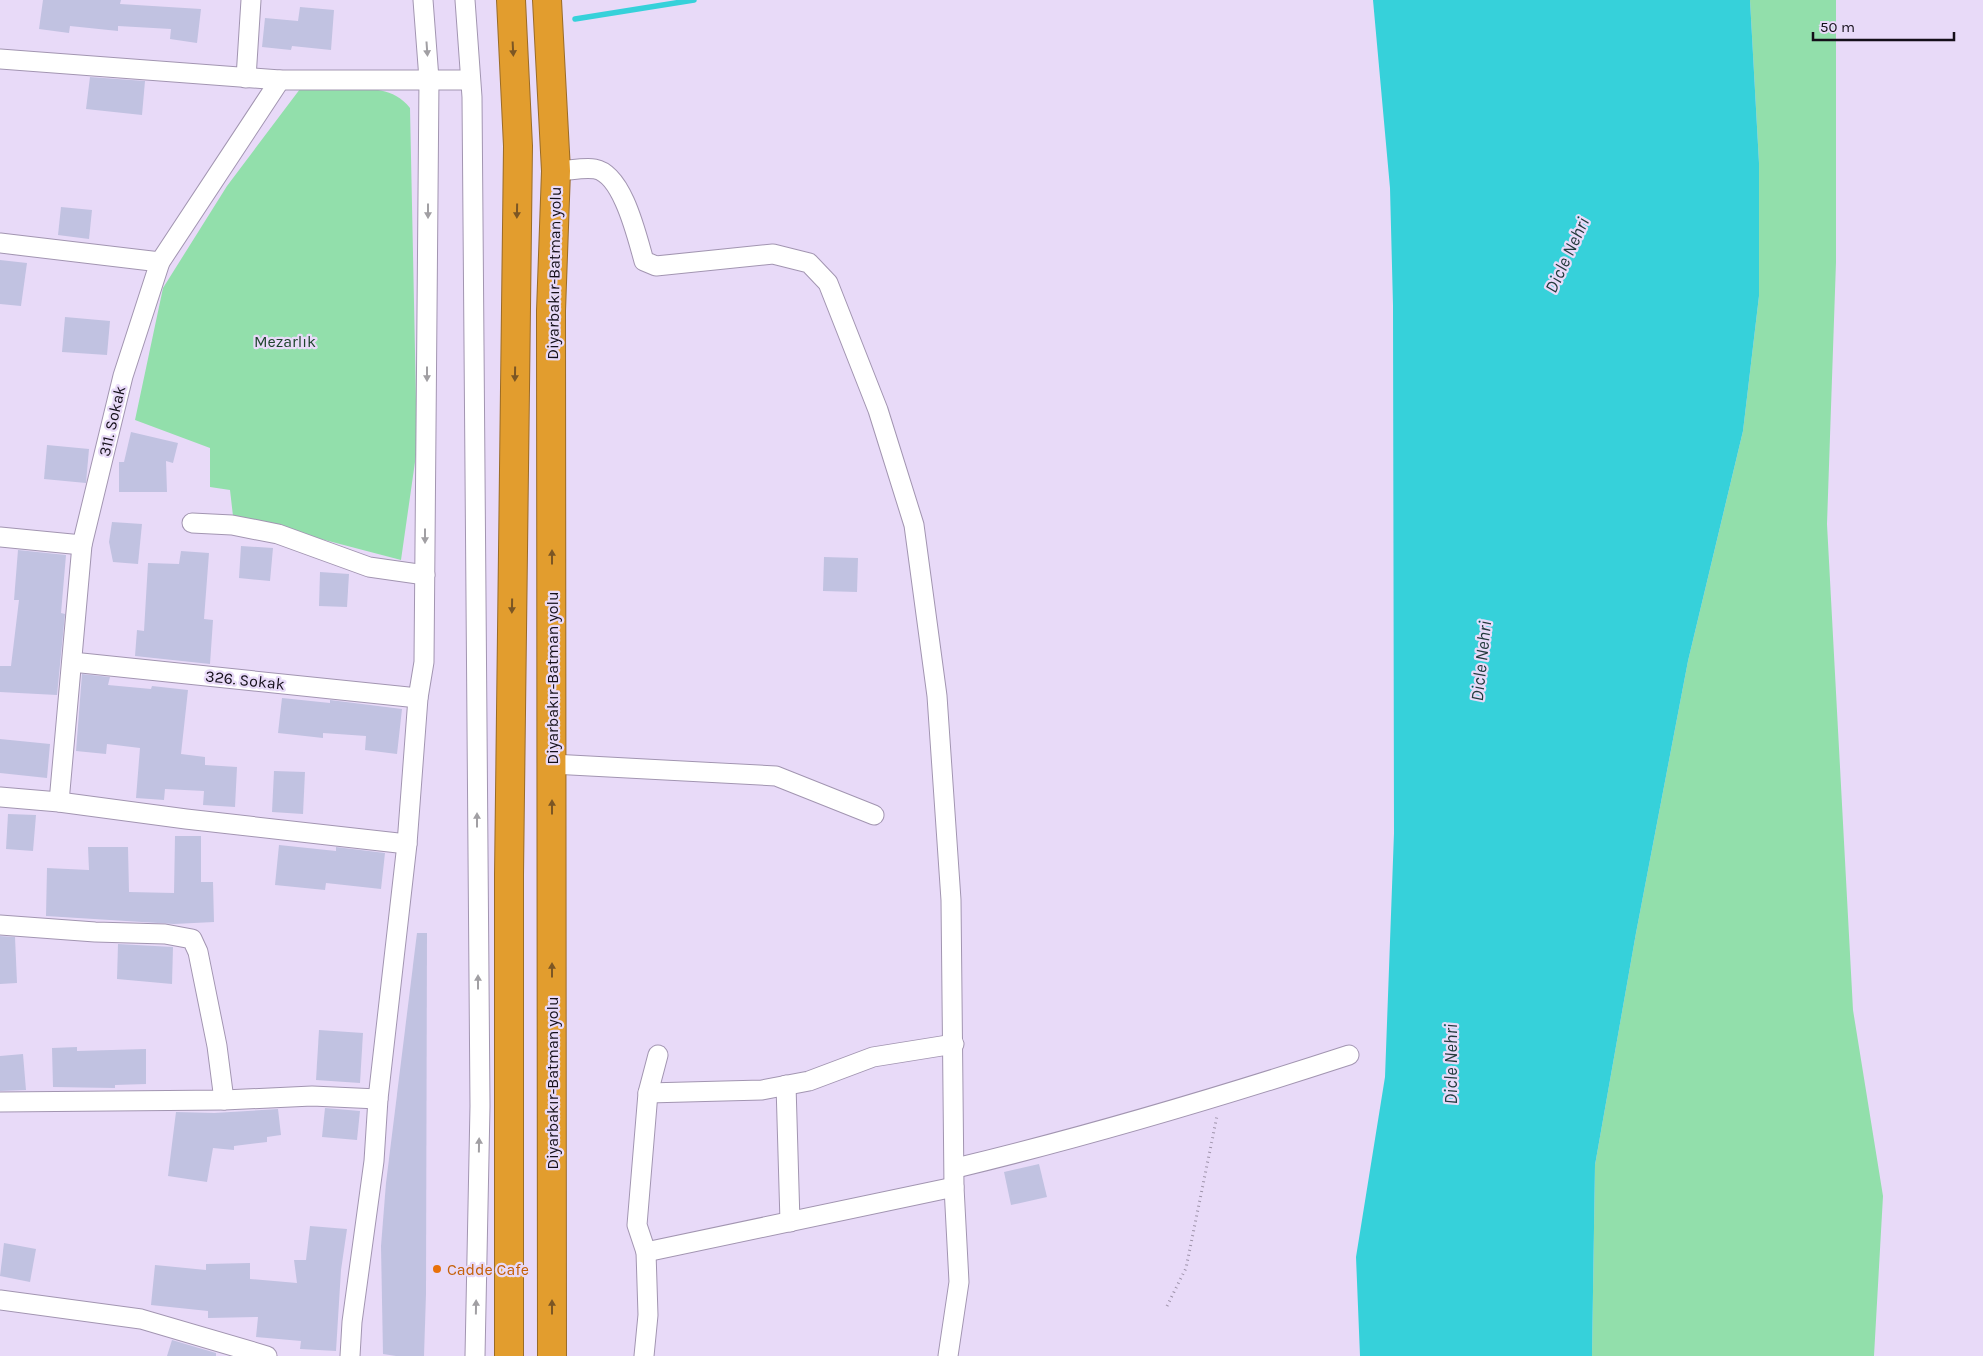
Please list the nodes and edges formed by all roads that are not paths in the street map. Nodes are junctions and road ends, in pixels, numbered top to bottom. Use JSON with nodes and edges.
{"nodes":[{"id":1,"x":251,"y":0,"type":"edge"},
{"id":2,"x":423,"y":0,"type":"edge"},
{"id":3,"x":465,"y":0,"type":"edge"},
{"id":4,"x":510,"y":0,"type":"edge"},
{"id":5,"x":547,"y":0,"type":"edge"},
{"id":6,"x":0,"y":60,"type":"edge"},
{"id":7,"x":246,"y":78,"type":"junction"},
{"id":8,"x":429,"y":79,"type":"junction"},
{"id":9,"x":280,"y":80,"type":"junction"},
{"id":10,"x":470,"y":80,"type":"junction"},
{"id":11,"x":556,"y":172,"type":"junction"},
{"id":12,"x":0,"y":243,"type":"edge"},
{"id":13,"x":160,"y":262,"type":"junction"},
{"id":14,"x":192,"y":523,"type":"dead end"},
{"id":15,"x":0,"y":537,"type":"edge"},
{"id":16,"x":82,"y":545,"type":"junction"},
{"id":17,"x":425,"y":574,"type":"junction"},
{"id":18,"x":72,"y":662,"type":"junction"},
{"id":19,"x":418,"y":698,"type":"junction"},
{"id":20,"x":552,"y":764,"type":"junction"},
{"id":21,"x":0,"y":797,"type":"edge"},
{"id":22,"x":59,"y":802,"type":"junction"},
{"id":23,"x":874,"y":815,"type":"dead end"},
{"id":24,"x":407,"y":844,"type":"junction"},
{"id":25,"x":0,"y":926,"type":"edge"},
{"id":26,"x":954,"y":1044,"type":"junction"},
{"id":27,"x":658,"y":1054,"type":"dead end"},
{"id":28,"x":1349,"y":1055,"type":"dead end"},
{"id":29,"x":786,"y":1085,"type":"junction"},
{"id":30,"x":648,"y":1093,"type":"junction"},
{"id":31,"x":378,"y":1099,"type":"junction"},
{"id":32,"x":224,"y":1100,"type":"junction"},
{"id":33,"x":0,"y":1102,"type":"edge"},
{"id":34,"x":956,"y":1168,"type":"junction"},
{"id":35,"x":954,"y":1187,"type":"junction"},
{"id":36,"x":790,"y":1222,"type":"junction"},
{"id":37,"x":646,"y":1252,"type":"junction"},
{"id":38,"x":0,"y":1300,"type":"edge"},
{"id":39,"x":267,"y":1356,"type":"edge"},
{"id":40,"x":350,"y":1356,"type":"edge"},
{"id":41,"x":475,"y":1356,"type":"edge"},
{"id":42,"x":509,"y":1356,"type":"edge"},
{"id":43,"x":552,"y":1356,"type":"edge"},
{"id":44,"x":644,"y":1356,"type":"edge"},
{"id":45,"x":948,"y":1356,"type":"edge"}],
"edges":[{"from":1,"to":7,"type":"street"},
{"from":2,"to":8,"type":"street","one_way":true},
{"from":3,"to":10,"type":"street"},
{"from":4,"to":42,"type":"highway","one_way":true},
{"from":5,"to":11,"type":"highway","name":"Diyarbakır-Batman yolu"},
{"from":6,"to":7,"type":"street"},
{"from":7,"to":9,"type":"street"},
{"from":8,"to":9,"type":"street"},
{"from":8,"to":10,"type":"street"},
{"from":8,"to":17,"type":"street","one_way":true},
{"from":9,"to":13,"type":"street","name":"311. Sokak"},
{"from":41,"to":10,"type":"street","one_way":true},
{"from":20,"to":11,"type":"highway","name":"Diyarbakır-Batman yolu","one_way":true},
{"from":11,"to":26,"type":"street"},
{"from":12,"to":13,"type":"street"},
{"from":13,"to":16,"type":"street","name":"311. Sokak"},
{"from":14,"to":17,"type":"street"},
{"from":15,"to":16,"type":"street"},
{"from":16,"to":18,"type":"street","name":"311. Sokak"},
{"from":17,"to":19,"type":"street"},
{"from":18,"to":19,"type":"street","name":"326. Sokak"},
{"from":18,"to":22,"type":"street","name":"311. Sokak"},
{"from":19,"to":24,"type":"street"},
{"from":20,"to":23,"type":"street"},
{"from":43,"to":20,"type":"highway","name":"Diyarbakır-Batman yolu","one_way":true},
{"from":21,"to":22,"type":"street"},
{"from":22,"to":24,"type":"street"},
{"from":24,"to":31,"type":"street"},
{"from":25,"to":32,"type":"street"},
{"from":26,"to":29,"type":"street"},
{"from":26,"to":34,"type":"street"},
{"from":27,"to":30,"type":"street"},
{"from":28,"to":34,"type":"street"},
{"from":29,"to":30,"type":"street"},
{"from":29,"to":36,"type":"street"},
{"from":30,"to":37,"type":"street"},
{"from":31,"to":32,"type":"street"},
{"from":31,"to":40,"type":"street"},
{"from":32,"to":33,"type":"street"},
{"from":34,"to":35,"type":"street"},
{"from":35,"to":36,"type":"street"},
{"from":35,"to":45,"type":"street"},
{"from":36,"to":37,"type":"street"},
{"from":37,"to":44,"type":"street"},
{"from":38,"to":39,"type":"street"}]}
